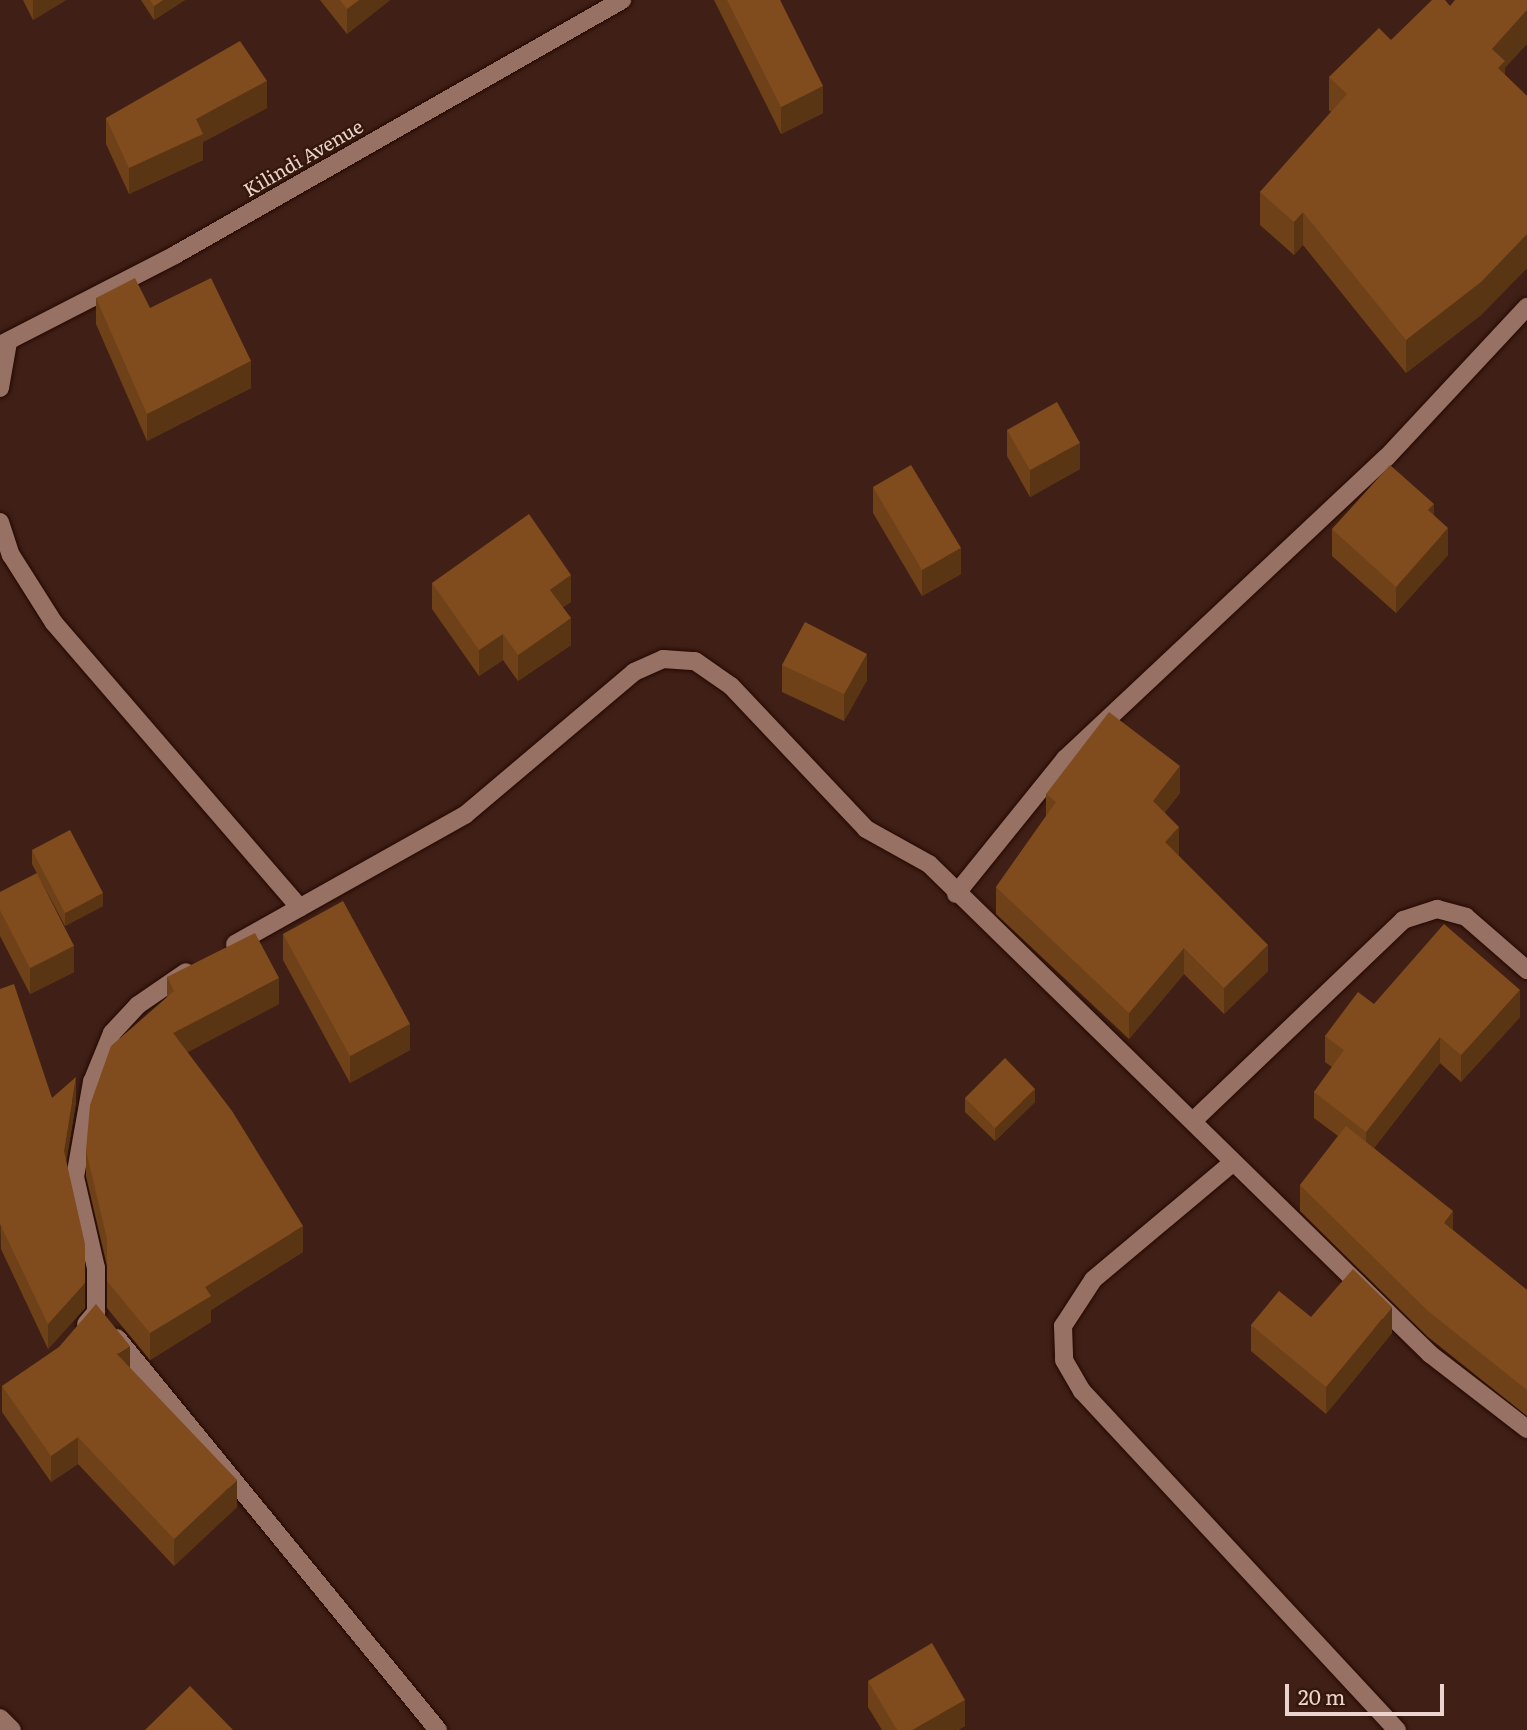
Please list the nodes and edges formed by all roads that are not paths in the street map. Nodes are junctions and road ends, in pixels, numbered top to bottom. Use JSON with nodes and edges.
{"nodes":[{"id":1,"x":622,"y":0,"type":"edge"},
{"id":2,"x":1527,"y":307,"type":"edge"},
{"id":3,"x":4,"y":343,"type":"edge"},
{"id":4,"x":0,"y":388,"type":"edge"},
{"id":5,"x":0,"y":522,"type":"edge"},
{"id":6,"x":956,"y":894,"type":"junction"},
{"id":7,"x":300,"y":908,"type":"junction"},
{"id":8,"x":1527,"y":970,"type":"edge"},
{"id":9,"x":1193,"y":1121,"type":"junction"},
{"id":10,"x":1231,"y":1164,"type":"junction"},
{"id":11,"x":96,"y":1312,"type":"junction"},
{"id":12,"x":75,"y":1339,"type":"edge"},
{"id":13,"x":1527,"y":1429,"type":"edge"},
{"id":14,"x":0,"y":1718,"type":"edge"},
{"id":15,"x":12,"y":1730,"type":"edge"},
{"id":16,"x":438,"y":1730,"type":"edge"},
{"id":17,"x":1397,"y":1730,"type":"edge"}],
"edges":[{"from":1,"to":3,"type":"street","name":"Kilindi Avenue"},
{"from":2,"to":6,"type":"street"},
{"from":3,"to":4,"type":"street"},
{"from":5,"to":7,"type":"street"},
{"from":6,"to":7,"type":"street"},
{"from":6,"to":9,"type":"street"},
{"from":7,"to":11,"type":"street"},
{"from":8,"to":9,"type":"street"},
{"from":9,"to":10,"type":"street"},
{"from":10,"to":13,"type":"street"},
{"from":10,"to":17,"type":"street"},
{"from":11,"to":12,"type":"street"},
{"from":11,"to":16,"type":"street"},
{"from":14,"to":15,"type":"street"}]}
